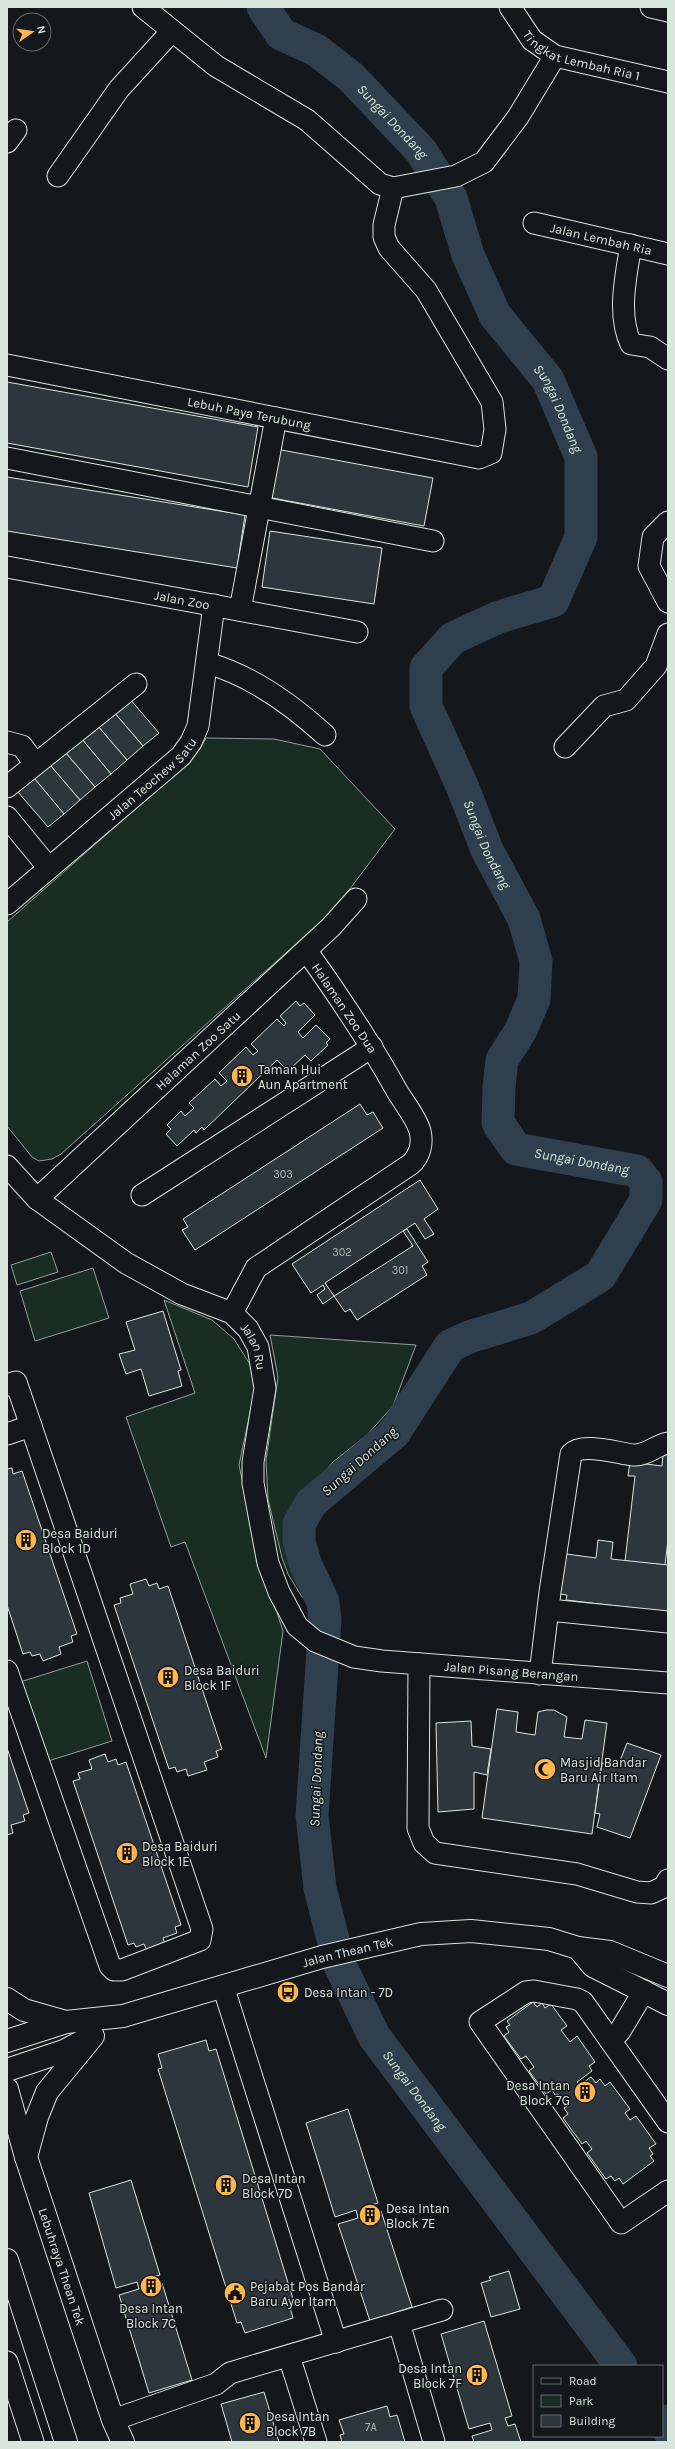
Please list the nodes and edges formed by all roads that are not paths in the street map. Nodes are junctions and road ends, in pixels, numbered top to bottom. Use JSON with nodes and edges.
{"nodes":[{"id":1,"x":144,"y":7,"type":"edge"},
{"id":2,"x":510,"y":7,"type":"edge"},
{"id":3,"x":651,"y":7,"type":"edge"},
{"id":4,"x":668,"y":10,"type":"edge"},
{"id":5,"x":172,"y":31,"type":"junction"},
{"id":6,"x":555,"y":56,"type":"junction"},
{"id":7,"x":668,"y":82,"type":"edge"},
{"id":8,"x":58,"y":176,"type":"dead end"},
{"id":9,"x":393,"y":188,"type":"junction"},
{"id":10,"x":534,"y":223,"type":"dead end"},
{"id":11,"x":631,"y":245,"type":"junction"},
{"id":12,"x":668,"y":254,"type":"edge"},
{"id":13,"x":668,"y":359,"type":"edge"},
{"id":14,"x":7,"y":365,"type":"edge"},
{"id":15,"x":276,"y":418,"type":"junction"},
{"id":16,"x":7,"y":458,"type":"edge"},
{"id":17,"x":259,"y":507,"type":"junction"},
{"id":18,"x":668,"y":522,"type":"edge"},
{"id":19,"x":433,"y":541,"type":"dead end"},
{"id":20,"x":7,"y":567,"type":"edge"},
{"id":21,"x":668,"y":602,"type":"edge"},
{"id":22,"x":214,"y":606,"type":"junction"},
{"id":23,"x":240,"y":610,"type":"junction"},
{"id":24,"x":358,"y":632,"type":"dead end"},
{"id":25,"x":668,"y":634,"type":"edge"},
{"id":26,"x":207,"y":663,"type":"junction"},
{"id":27,"x":136,"y":684,"type":"dead end"},
{"id":28,"x":325,"y":735,"type":"dead end"},
{"id":29,"x":7,"y":742,"type":"edge"},
{"id":30,"x":565,"y":747,"type":"dead end"},
{"id":31,"x":35,"y":764,"type":"junction"},
{"id":32,"x":7,"y":787,"type":"edge"},
{"id":33,"x":7,"y":817,"type":"edge"},
{"id":34,"x":48,"y":867,"type":"junction"},
{"id":35,"x":356,"y":900,"type":"dead end"},
{"id":36,"x":7,"y":904,"type":"edge"},
{"id":37,"x":306,"y":950,"type":"junction"},
{"id":38,"x":372,"y":1047,"type":"junction"},
{"id":39,"x":7,"y":1166,"type":"edge"},
{"id":40,"x":142,"y":1195,"type":"dead end"},
{"id":41,"x":37,"y":1199,"type":"junction"},
{"id":42,"x":232,"y":1313,"type":"junction"},
{"id":43,"x":7,"y":1385,"type":"edge"},
{"id":44,"x":31,"y":1426,"type":"junction"},
{"id":45,"x":7,"y":1434,"type":"edge"},
{"id":46,"x":668,"y":1443,"type":"edge"},
{"id":47,"x":549,"y":1610,"type":"junction"},
{"id":48,"x":668,"y":1622,"type":"edge"},
{"id":49,"x":354,"y":1657,"type":"joint"},
{"id":50,"x":419,"y":1664,"type":"junction"},
{"id":51,"x":7,"y":1671,"type":"edge"},
{"id":52,"x":540,"y":1674,"type":"junction"},
{"id":53,"x":668,"y":1683,"type":"edge"},
{"id":54,"x":668,"y":1880,"type":"edge"},
{"id":55,"x":578,"y":1948,"type":"junction"},
{"id":56,"x":668,"y":1976,"type":"edge"},
{"id":57,"x":223,"y":1986,"type":"junction"},
{"id":58,"x":644,"y":1991,"type":"junction"},
{"id":59,"x":7,"y":1999,"type":"edge"},
{"id":60,"x":668,"y":2004,"type":"edge"},
{"id":61,"x":123,"y":2016,"type":"junction"},
{"id":62,"x":66,"y":2022,"type":"junction"},
{"id":63,"x":93,"y":2036,"type":"junction"},
{"id":64,"x":7,"y":2041,"type":"edge"},
{"id":65,"x":611,"y":2041,"type":"junction"},
{"id":66,"x":7,"y":2070,"type":"edge"},
{"id":67,"x":7,"y":2089,"type":"edge"},
{"id":68,"x":668,"y":2122,"type":"edge"},
{"id":69,"x":26,"y":2157,"type":"junction"},
{"id":70,"x":668,"y":2192,"type":"edge"},
{"id":71,"x":7,"y":2260,"type":"edge"},
{"id":72,"x":442,"y":2310,"type":"dead end"},
{"id":73,"x":399,"y":2323,"type":"junction"},
{"id":74,"x":336,"y":2342,"type":"junction"},
{"id":75,"x":289,"y":2356,"type":"junction"},
{"id":76,"x":7,"y":2362,"type":"edge"},
{"id":77,"x":113,"y":2420,"type":"junction"},
{"id":78,"x":33,"y":2442,"type":"edge"},
{"id":79,"x":66,"y":2442,"type":"edge"},
{"id":80,"x":123,"y":2442,"type":"edge"},
{"id":81,"x":316,"y":2442,"type":"edge"},
{"id":82,"x":434,"y":2442,"type":"edge"}],
"edges":[{"from":1,"to":5,"type":"street"},
{"from":2,"to":6,"type":"street","name":"Tingkat Lembah Ria 1"},
{"from":3,"to":4,"type":"street"},
{"from":5,"to":8,"type":"street"},
{"from":5,"to":9,"type":"street"},
{"from":6,"to":7,"type":"street","name":"Tingkat Lembah Ria 1"},
{"from":6,"to":9,"type":"street"},
{"from":9,"to":15,"type":"street","name":"Lebuh Paya Terubung"},
{"from":10,"to":11,"type":"street","name":"Jalan Lembah Ria"},
{"from":11,"to":12,"type":"street","name":"Jalan Lembah Ria"},
{"from":11,"to":13,"type":"street"},
{"from":14,"to":15,"type":"street","name":"Lebuh Paya Terubung"},
{"from":15,"to":17,"type":"street"},
{"from":16,"to":17,"type":"street"},
{"from":17,"to":19,"type":"street"},
{"from":17,"to":23,"type":"street"},
{"from":18,"to":21,"type":"street"},
{"from":20,"to":22,"type":"street","name":"Jalan Zoo"},
{"from":22,"to":23,"type":"street","name":"Jalan Zoo"},
{"from":22,"to":26,"type":"street","name":"Jalan Teochew Satu"},
{"from":23,"to":24,"type":"street","name":"Jalan Zoo"},
{"from":25,"to":30,"type":"street"},
{"from":26,"to":28,"type":"street"},
{"from":26,"to":34,"type":"street","name":"Jalan Teochew Satu"},
{"from":27,"to":31,"type":"street"},
{"from":29,"to":31,"type":"street"},
{"from":31,"to":32,"type":"street"},
{"from":33,"to":34,"type":"street"},
{"from":34,"to":36,"type":"street","name":"Jalan Teochew Satu"},
{"from":35,"to":37,"type":"street","name":"Halaman Zoo Satu"},
{"from":37,"to":38,"type":"street","name":"Halaman Zoo Dua"},
{"from":37,"to":41,"type":"street","name":"Halaman Zoo Satu"},
{"from":38,"to":40,"type":"street"},
{"from":38,"to":42,"type":"street","name":"Halaman Zoo Dua"},
{"from":39,"to":41,"type":"street","name":"Jalan Ru"},
{"from":41,"to":42,"type":"street","name":"Jalan Ru"},
{"from":42,"to":49,"type":"street","name":"Jalan Ru"},
{"from":43,"to":44,"type":"street"},
{"from":44,"to":45,"type":"street"},
{"from":44,"to":51,"type":"street"},
{"from":46,"to":47,"type":"street"},
{"from":47,"to":48,"type":"street"},
{"from":47,"to":52,"type":"street"},
{"from":49,"to":50,"type":"street","name":"Jalan Pisang Berangan"},
{"from":50,"to":52,"type":"street","name":"Jalan Pisang Berangan"},
{"from":50,"to":54,"type":"street"},
{"from":52,"to":53,"type":"street","name":"Jalan Pisang Berangan"},
{"from":55,"to":56,"type":"main road","name":"Jalan Thean Tek"},
{"from":55,"to":57,"type":"main road","name":"Jalan Thean Tek"},
{"from":55,"to":58,"type":"main road"},
{"from":57,"to":61,"type":"main road","name":"Jalan Thean Tek"},
{"from":57,"to":74,"type":"street"},
{"from":58,"to":60,"type":"main road"},
{"from":58,"to":65,"type":"street"},
{"from":59,"to":62,"type":"main road"},
{"from":61,"to":62,"type":"main road","name":"Jalan Thean Tek"},
{"from":61,"to":63,"type":"main road","name":"Jalan Thean Tek"},
{"from":62,"to":64,"type":"main road","name":"Jalan Thean Tek"},
{"from":63,"to":66,"type":"main road","name":"Jalan Thean Tek"},
{"from":63,"to":69,"type":"main road"},
{"from":65,"to":68,"type":"street"},
{"from":65,"to":70,"type":"street"},
{"from":67,"to":69,"type":"main road","name":"Lebuhraya Thean Tek"},
{"from":69,"to":77,"type":"main road","name":"Lebuhraya Thean Tek"},
{"from":71,"to":79,"type":"main road"},
{"from":72,"to":73,"type":"street"},
{"from":73,"to":74,"type":"street"},
{"from":73,"to":82,"type":"street"},
{"from":74,"to":75,"type":"street"},
{"from":75,"to":77,"type":"street"},
{"from":75,"to":81,"type":"street"},
{"from":76,"to":78,"type":"street"},
{"from":77,"to":80,"type":"main road","name":"Lebuhraya Thean Tek"}]}
